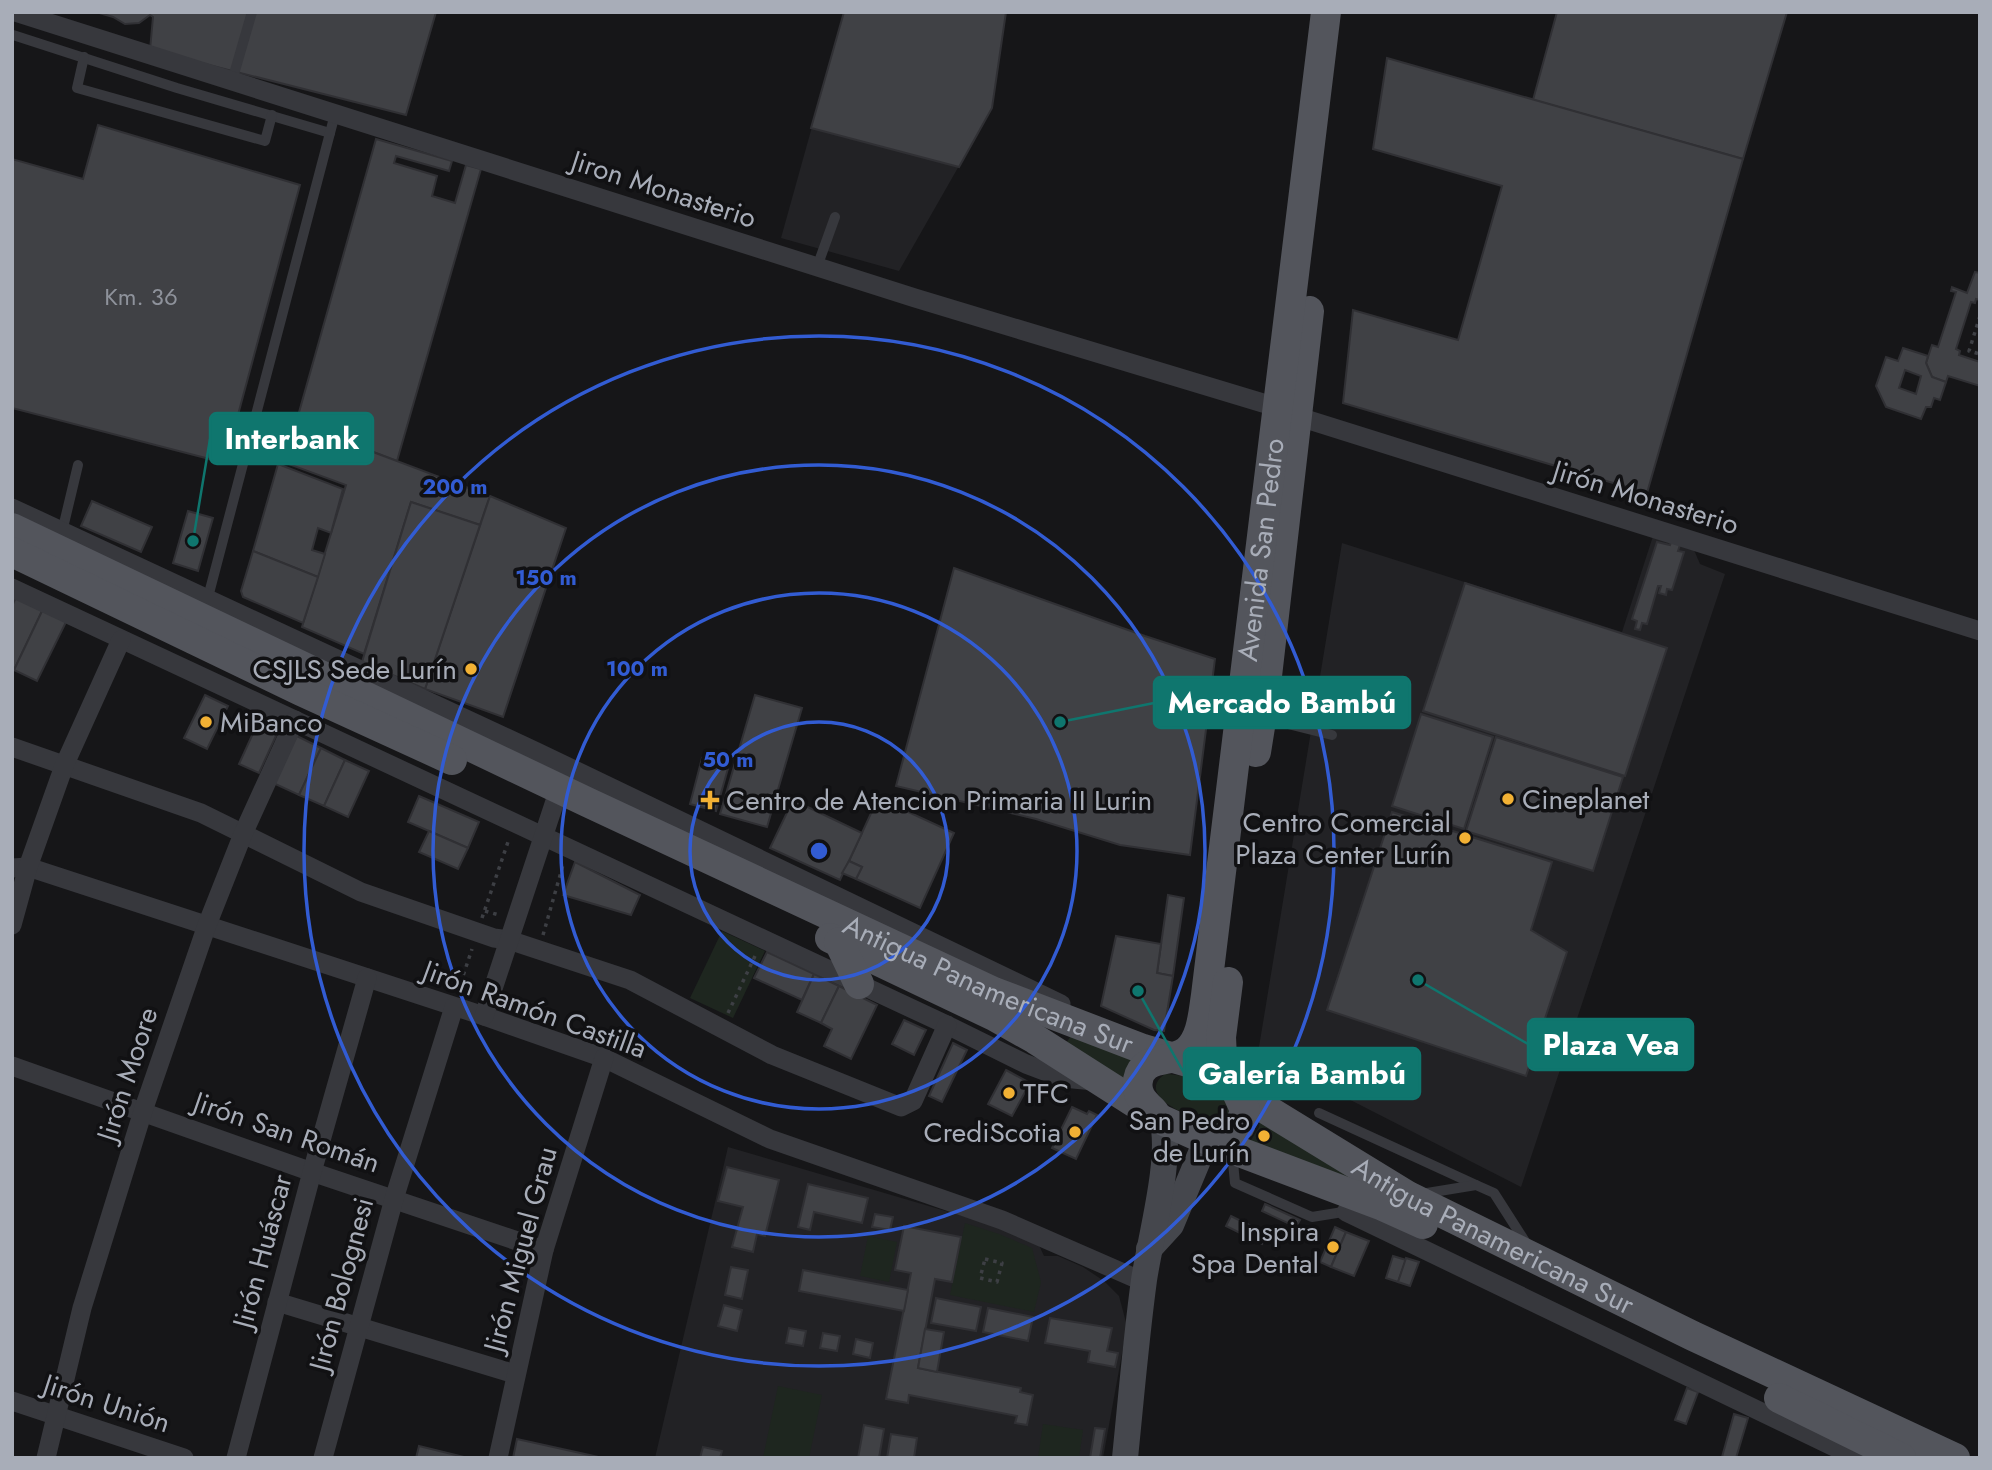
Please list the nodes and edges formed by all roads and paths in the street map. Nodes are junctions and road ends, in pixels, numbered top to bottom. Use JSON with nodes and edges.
{"nodes":[{"id":1,"x":252,"y":12,"type":"edge"},
{"id":2,"x":1326,"y":12,"type":"edge"},
{"id":3,"x":1347,"y":12,"type":"edge"},
{"id":4,"x":17,"y":13,"type":"edge"},
{"id":5,"x":49,"y":17,"type":"edge"},
{"id":6,"x":13,"y":36,"type":"edge"},
{"id":7,"x":84,"y":57,"type":"junction"},
{"id":8,"x":232,"y":81,"type":"junction"},
{"id":9,"x":272,"y":115,"type":"junction"},
{"id":10,"x":333,"y":123,"type":"junction"},
{"id":11,"x":835,"y":217,"type":"dead end"},
{"id":12,"x":817,"y":267,"type":"junction"},
{"id":13,"x":1980,"y":316,"type":"edge"},
{"id":14,"x":1977,"y":335,"type":"edge"},
{"id":15,"x":1980,"y":347,"type":"edge"},
{"id":16,"x":1972,"y":352,"type":"junction"},
{"id":17,"x":1980,"y":354,"type":"edge"},
{"id":18,"x":1286,"y":411,"type":"junction"},
{"id":19,"x":78,"y":465,"type":"dead end"},
{"id":20,"x":12,"y":508,"type":"edge"},
{"id":21,"x":12,"y":528,"type":"edge"},
{"id":22,"x":62,"y":532,"type":"junction"},
{"id":23,"x":12,"y":552,"type":"edge"},
{"id":24,"x":12,"y":588,"type":"edge"},
{"id":25,"x":202,"y":620,"type":"junction"},
{"id":26,"x":1980,"y":631,"type":"edge"},
{"id":27,"x":121,"y":640,"type":"junction"},
{"id":28,"x":1264,"y":702,"type":"junction"},
{"id":29,"x":295,"y":720,"type":"junction"},
{"id":30,"x":1274,"y":734,"type":"junction"},
{"id":31,"x":1332,"y":734,"type":"dead end"},
{"id":32,"x":12,"y":747,"type":"edge"},
{"id":33,"x":64,"y":766,"type":"junction"},
{"id":34,"x":556,"y":798,"type":"junction"},
{"id":35,"x":243,"y":834,"type":"junction"},
{"id":36,"x":543,"y":836,"type":"junction"},
{"id":37,"x":568,"y":848,"type":"junction"},
{"id":38,"x":20,"y":868,"type":"edge"},
{"id":39,"x":12,"y":925,"type":"edge"},
{"id":40,"x":206,"y":925,"type":"junction"},
{"id":41,"x":763,"y":939,"type":"junction"},
{"id":42,"x":509,"y":940,"type":"junction"},
{"id":43,"x":839,"y":942,"type":"junction"},
{"id":44,"x":538,"y":950,"type":"junction"},
{"id":45,"x":367,"y":978,"type":"junction"},
{"id":46,"x":859,"y":984,"type":"junction"},
{"id":47,"x":454,"y":1007,"type":"junction"},
{"id":48,"x":484,"y":1016,"type":"junction"},
{"id":49,"x":947,"y":1025,"type":"junction"},
{"id":50,"x":721,"y":1028,"type":"junction"},
{"id":51,"x":1143,"y":1049,"type":"junction"},
{"id":52,"x":1174,"y":1057,"type":"junction"},
{"id":53,"x":604,"y":1058,"type":"junction"},
{"id":54,"x":12,"y":1066,"type":"edge"},
{"id":55,"x":1102,"y":1082,"type":"junction"},
{"id":56,"x":1238,"y":1092,"type":"junction"},
{"id":57,"x":143,"y":1111,"type":"junction"},
{"id":58,"x":1319,"y":1113,"type":"dead end"},
{"id":59,"x":1162,"y":1120,"type":"junction"},
{"id":60,"x":1224,"y":1145,"type":"junction"},
{"id":61,"x":312,"y":1172,"type":"junction"},
{"id":62,"x":1476,"y":1185,"type":"junction"},
{"id":63,"x":394,"y":1199,"type":"junction"},
{"id":64,"x":1396,"y":1201,"type":"junction"},
{"id":65,"x":1346,"y":1212,"type":"junction"},
{"id":66,"x":1149,"y":1249,"type":"junction"},
{"id":67,"x":544,"y":1250,"type":"junction"},
{"id":68,"x":1536,"y":1259,"type":"junction"},
{"id":69,"x":997,"y":1282,"type":"joint"},
{"id":70,"x":1144,"y":1282,"type":"junction"},
{"id":71,"x":277,"y":1302,"type":"junction"},
{"id":72,"x":358,"y":1326,"type":"junction"},
{"id":73,"x":1689,"y":1345,"type":"junction"},
{"id":74,"x":515,"y":1374,"type":"junction"},
{"id":75,"x":12,"y":1401,"type":"edge"},
{"id":76,"x":55,"y":1417,"type":"junction"},
{"id":77,"x":1938,"y":1454,"type":"edge"},
{"id":78,"x":46,"y":1458,"type":"edge"},
{"id":79,"x":184,"y":1458,"type":"edge"},
{"id":80,"x":236,"y":1458,"type":"edge"},
{"id":81,"x":323,"y":1458,"type":"edge"},
{"id":82,"x":498,"y":1458,"type":"edge"},
{"id":83,"x":1125,"y":1458,"type":"edge"},
{"id":84,"x":1857,"y":1458,"type":"edge"},
{"id":85,"x":1901,"y":1458,"type":"edge"}],
"edges":[{"from":1,"to":8,"type":"lane"},
{"from":2,"to":18,"type":"main road","name":"Avenida San Pedro"},
{"from":3,"to":18,"type":"main road","name":"Avenida San Pedro"},
{"from":4,"to":5,"type":"street","name":"Jiron Monasterio"},
{"from":4,"to":6,"type":"lane"},
{"from":5,"to":8,"type":"street","name":"Jiron Monasterio"},
{"from":6,"to":7,"type":"lane"},
{"from":7,"to":9,"type":"lane"},
{"from":7,"to":9,"type":"lane"},
{"from":8,"to":10,"type":"street","name":"Jiron Monasterio"},
{"from":9,"to":10,"type":"lane"},
{"from":10,"to":12,"type":"street","name":"Jiron Monasterio"},
{"from":10,"to":25,"type":"lane"},
{"from":11,"to":12,"type":"lane"},
{"from":12,"to":18,"type":"street","name":"Jiron Monasterio"},
{"from":13,"to":14,"type":"path"},
{"from":14,"to":16,"type":"path"},
{"from":15,"to":16,"type":"path"},
{"from":16,"to":17,"type":"path"},
{"from":18,"to":26,"type":"street","name":"Jirón Monasterio"},
{"from":18,"to":28,"type":"main road","name":"Avenida San Pedro"},
{"from":18,"to":52,"type":"main road","name":"Avenida San Pedro"},
{"from":19,"to":22,"type":"lane"},
{"from":20,"to":22,"type":"street"},
{"from":21,"to":25,"type":"main road","name":"Antigua Panamericana Sur"},
{"from":22,"to":25,"type":"street"},
{"from":23,"to":25,"type":"main road","name":"Antigua Panamericana Sur"},
{"from":24,"to":27,"type":"street"},
{"from":25,"to":34,"type":"main road","name":"Antigua Panamericana Sur"},
{"from":25,"to":51,"type":"street"},
{"from":27,"to":29,"type":"street"},
{"from":27,"to":33,"type":"street"},
{"from":28,"to":30,"type":"main road","name":"Avenida San Pedro"},
{"from":28,"to":30,"type":"lane"},
{"from":29,"to":35,"type":"street","name":"Jirón Moore"},
{"from":29,"to":36,"type":"street"},
{"from":30,"to":31,"type":"lane"},
{"from":30,"to":56,"type":"main road","name":"Avenida San Pedro"},
{"from":32,"to":33,"type":"street"},
{"from":33,"to":35,"type":"street"},
{"from":33,"to":38,"type":"street"},
{"from":34,"to":36,"type":"street"},
{"from":34,"to":43,"type":"main road","name":"Antigua Panamericana Sur"},
{"from":34,"to":51,"type":"main road","name":"Antigua Panamericana Sur"},
{"from":35,"to":40,"type":"street","name":"Jirón Moore"},
{"from":35,"to":42,"type":"street"},
{"from":36,"to":37,"type":"street"},
{"from":36,"to":42,"type":"street"},
{"from":37,"to":41,"type":"street"},
{"from":37,"to":44,"type":"path"},
{"from":38,"to":39,"type":"street"},
{"from":38,"to":40,"type":"street","name":"Jirón Ramón Castilla"},
{"from":40,"to":45,"type":"street","name":"Jirón Ramón Castilla"},
{"from":40,"to":57,"type":"street","name":"Jirón Moore"},
{"from":41,"to":46,"type":"street"},
{"from":41,"to":50,"type":"path"},
{"from":42,"to":44,"type":"street"},
{"from":42,"to":48,"type":"street"},
{"from":43,"to":46,"type":"main road"},
{"from":43,"to":55,"type":"main road","name":"Antigua Panamericana Sur"},
{"from":44,"to":50,"type":"street"},
{"from":45,"to":47,"type":"street","name":"Jirón Ramón Castilla"},
{"from":45,"to":61,"type":"street","name":"Jirón Huáscar"},
{"from":46,"to":49,"type":"street"},
{"from":47,"to":48,"type":"street","name":"Jirón Ramón Castilla"},
{"from":47,"to":63,"type":"street","name":"Jirón Bolognesi"},
{"from":48,"to":53,"type":"street","name":"Jirón Ramón Castilla"},
{"from":49,"to":50,"type":"street"},
{"from":49,"to":55,"type":"street"},
{"from":51,"to":52,"type":"main road","name":"Antigua Panamericana Sur"},
{"from":52,"to":56,"type":"main road","name":"Antigua Panamericana Sur"},
{"from":52,"to":59,"type":"main road","name":"Avenida San Pedro"},
{"from":53,"to":67,"type":"street","name":"Jirón Miguel Grau"},
{"from":53,"to":70,"type":"street","name":"Jirón Ramón Castilla"},
{"from":54,"to":57,"type":"street","name":"Jirón San Román"},
{"from":55,"to":59,"type":"main road","name":"Antigua Panamericana Sur"},
{"from":56,"to":60,"type":"main road","name":"Avenida San Pedro"},
{"from":56,"to":64,"type":"main road","name":"Antigua Panamericana Sur"},
{"from":57,"to":61,"type":"street","name":"Jirón San Román"},
{"from":57,"to":76,"type":"street","name":"Jirón Moore"},
{"from":58,"to":62,"type":"lane"},
{"from":59,"to":60,"type":"main road","name":"Antigua Panamericana Sur"},
{"from":59,"to":66,"type":"street"},
{"from":60,"to":64,"type":"main road","name":"Antigua Panamericana Sur"},
{"from":60,"to":65,"type":"lane"},
{"from":60,"to":66,"type":"street","name":"Avenida San Pedro"},
{"from":61,"to":63,"type":"street","name":"Jirón San Román"},
{"from":61,"to":71,"type":"street","name":"Jirón Huáscar"},
{"from":62,"to":64,"type":"lane"},
{"from":62,"to":68,"type":"lane"},
{"from":63,"to":67,"type":"street","name":"Jirón San Román"},
{"from":63,"to":72,"type":"street","name":"Jirón Bolognesi"},
{"from":64,"to":65,"type":"lane"},
{"from":64,"to":68,"type":"main road","name":"Antigua Panamericana Sur"},
{"from":64,"to":73,"type":"main road","name":"Antigua Panamericana Sur"},
{"from":65,"to":84,"type":"street"},
{"from":66,"to":70,"type":"street"},
{"from":67,"to":74,"type":"street","name":"Jirón Miguel Grau"},
{"from":68,"to":73,"type":"main road","name":"Antigua Panamericana Sur"},
{"from":69,"to":69,"type":"path"},
{"from":70,"to":83,"type":"street"},
{"from":71,"to":72,"type":"street"},
{"from":71,"to":80,"type":"street","name":"Jirón Huáscar"},
{"from":72,"to":74,"type":"street"},
{"from":72,"to":81,"type":"street","name":"Jirón Bolognesi"},
{"from":73,"to":77,"type":"main road","name":"Antigua Panamericana Sur"},
{"from":73,"to":85,"type":"main road","name":"Antigua Panamericana Sur"},
{"from":74,"to":82,"type":"street","name":"Jirón Miguel Grau"},
{"from":75,"to":76,"type":"street","name":"Jirón Unión"},
{"from":76,"to":78,"type":"street","name":"Jirón Moore"},
{"from":76,"to":79,"type":"street","name":"Jirón Unión"}]}
